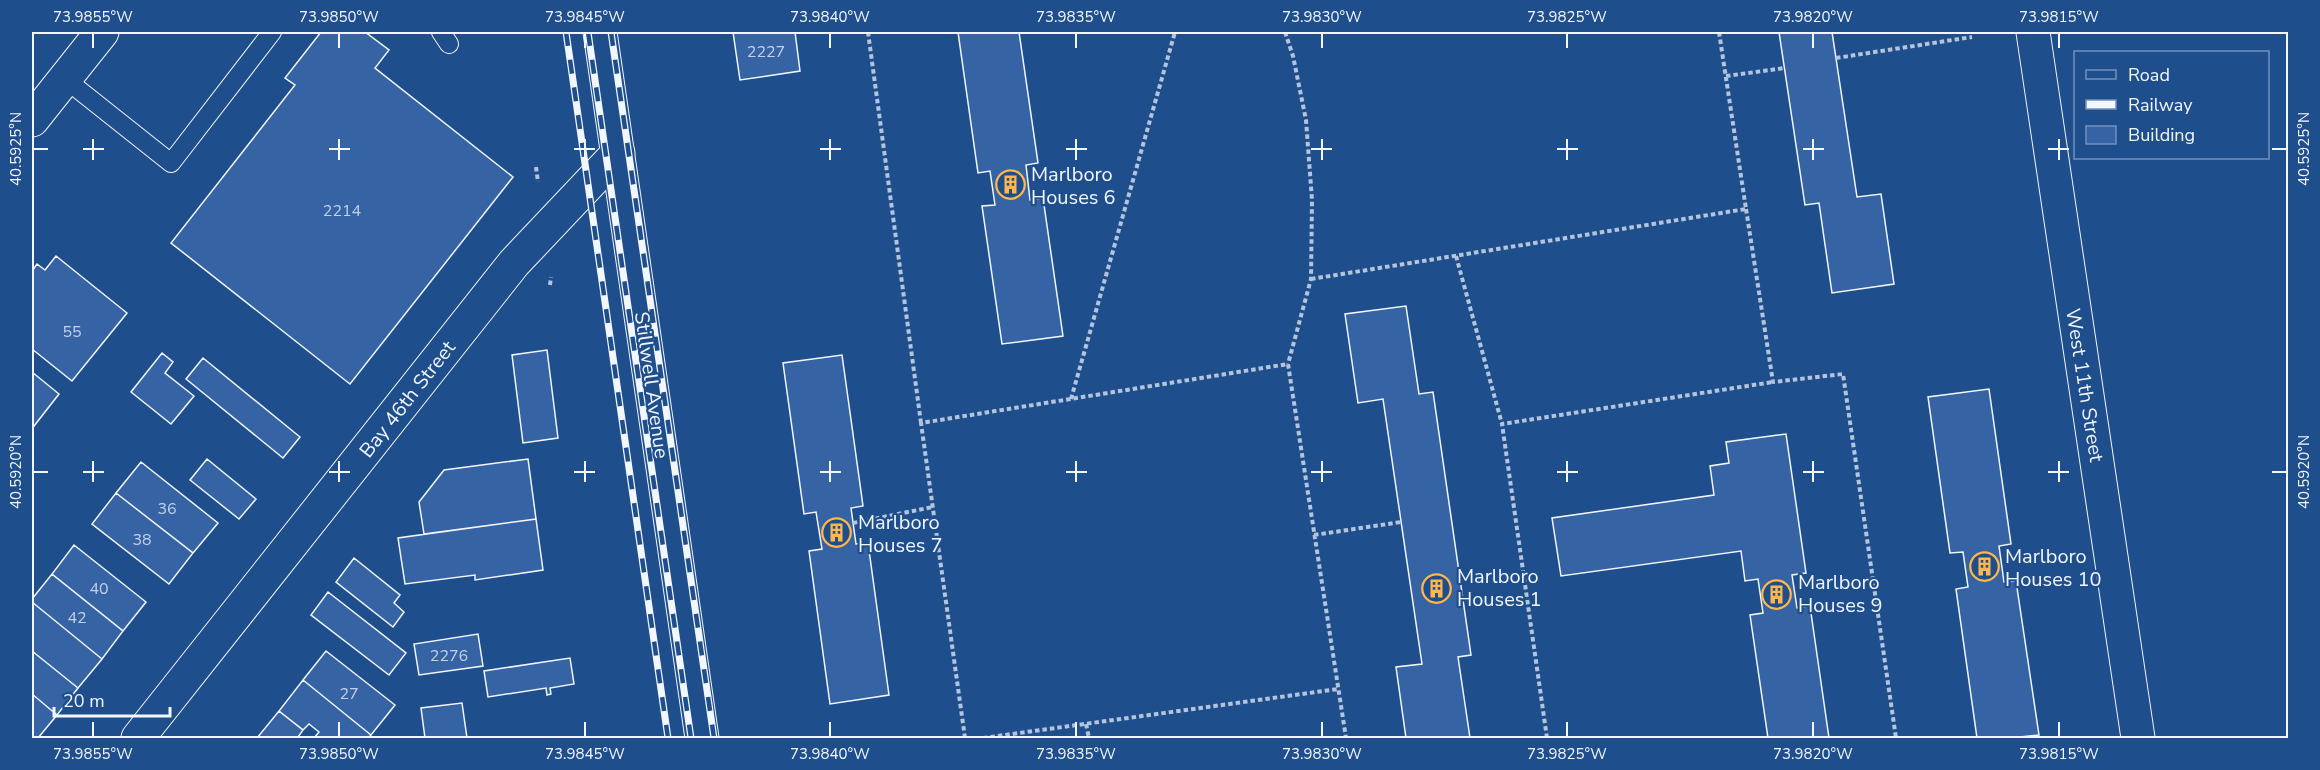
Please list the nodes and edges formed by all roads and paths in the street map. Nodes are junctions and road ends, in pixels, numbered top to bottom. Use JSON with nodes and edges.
{"nodes":[{"id":1,"x":102,"y":32,"type":"edge"},
{"id":2,"x":272,"y":32,"type":"edge"},
{"id":3,"x":600,"y":32,"type":"edge"},
{"id":4,"x":868,"y":32,"type":"edge"},
{"id":5,"x":1175,"y":32,"type":"edge"},
{"id":6,"x":1285,"y":32,"type":"edge"},
{"id":7,"x":1719,"y":32,"type":"edge"},
{"id":8,"x":2033,"y":32,"type":"edge"},
{"id":9,"x":1972,"y":36,"type":"dead end"},
{"id":10,"x":1836,"y":58,"type":"dead end"},
{"id":11,"x":1785,"y":68,"type":"dead end"},
{"id":12,"x":1726,"y":76,"type":"junction"},
{"id":13,"x":64,"y":78,"type":"junction"},
{"id":14,"x":32,"y":120,"type":"edge"},
{"id":15,"x":618,"y":153,"type":"junction"},
{"id":16,"x":536,"y":167,"type":"dead end"},
{"id":17,"x":538,"y":182,"type":"dead end"},
{"id":18,"x":1746,"y":209,"type":"junction"},
{"id":19,"x":1456,"y":256,"type":"junction"},
{"id":20,"x":1311,"y":279,"type":"junction"},
{"id":21,"x":1288,"y":364,"type":"junction"},
{"id":22,"x":1773,"y":382,"type":"junction"},
{"id":23,"x":1071,"y":399,"type":"junction"},
{"id":24,"x":921,"y":423,"type":"junction"},
{"id":25,"x":1502,"y":424,"type":"junction"},
{"id":26,"x":933,"y":507,"type":"junction"},
{"id":27,"x":1401,"y":522,"type":"dead end"},
{"id":28,"x":853,"y":523,"type":"dead end"},
{"id":29,"x":1314,"y":535,"type":"junction"},
{"id":30,"x":1338,"y":690,"type":"junction"},
{"id":31,"x":1086,"y":724,"type":"junction"},
{"id":32,"x":138,"y":738,"type":"edge"},
{"id":33,"x":702,"y":738,"type":"edge"},
{"id":34,"x":965,"y":738,"type":"edge"},
{"id":35,"x":983,"y":738,"type":"edge"},
{"id":36,"x":1089,"y":738,"type":"edge"},
{"id":37,"x":1346,"y":738,"type":"edge"},
{"id":38,"x":1547,"y":738,"type":"edge"},
{"id":39,"x":1896,"y":738,"type":"edge"},
{"id":40,"x":2138,"y":738,"type":"edge"}],
"edges":[{"from":1,"to":13,"type":"street"},
{"from":2,"to":13,"type":"lane"},
{"from":3,"to":15,"type":"street","name":"Stillwell Avenue"},
{"from":4,"to":24,"type":"path"},
{"from":5,"to":23,"type":"path"},
{"from":6,"to":20,"type":"path"},
{"from":7,"to":12,"type":"path"},
{"from":8,"to":40,"type":"street","name":"West 11th Street"},
{"from":9,"to":10,"type":"path"},
{"from":11,"to":12,"type":"path"},
{"from":12,"to":18,"type":"path"},
{"from":13,"to":14,"type":"street"},
{"from":15,"to":32,"type":"street","name":"Bay 46th Street"},
{"from":15,"to":33,"type":"street","name":"Stillwell Avenue"},
{"from":16,"to":17,"type":"path"},
{"from":18,"to":19,"type":"path"},
{"from":18,"to":22,"type":"path"},
{"from":19,"to":20,"type":"path"},
{"from":19,"to":25,"type":"path"},
{"from":20,"to":21,"type":"path"},
{"from":21,"to":23,"type":"path"},
{"from":21,"to":29,"type":"path"},
{"from":22,"to":25,"type":"path"},
{"from":22,"to":39,"type":"path"},
{"from":23,"to":24,"type":"path"},
{"from":24,"to":26,"type":"path"},
{"from":25,"to":38,"type":"path"},
{"from":26,"to":28,"type":"path"},
{"from":26,"to":34,"type":"path"},
{"from":27,"to":29,"type":"path"},
{"from":29,"to":30,"type":"path"},
{"from":30,"to":31,"type":"path"},
{"from":30,"to":37,"type":"path"},
{"from":31,"to":35,"type":"path"},
{"from":31,"to":36,"type":"path"}]}
